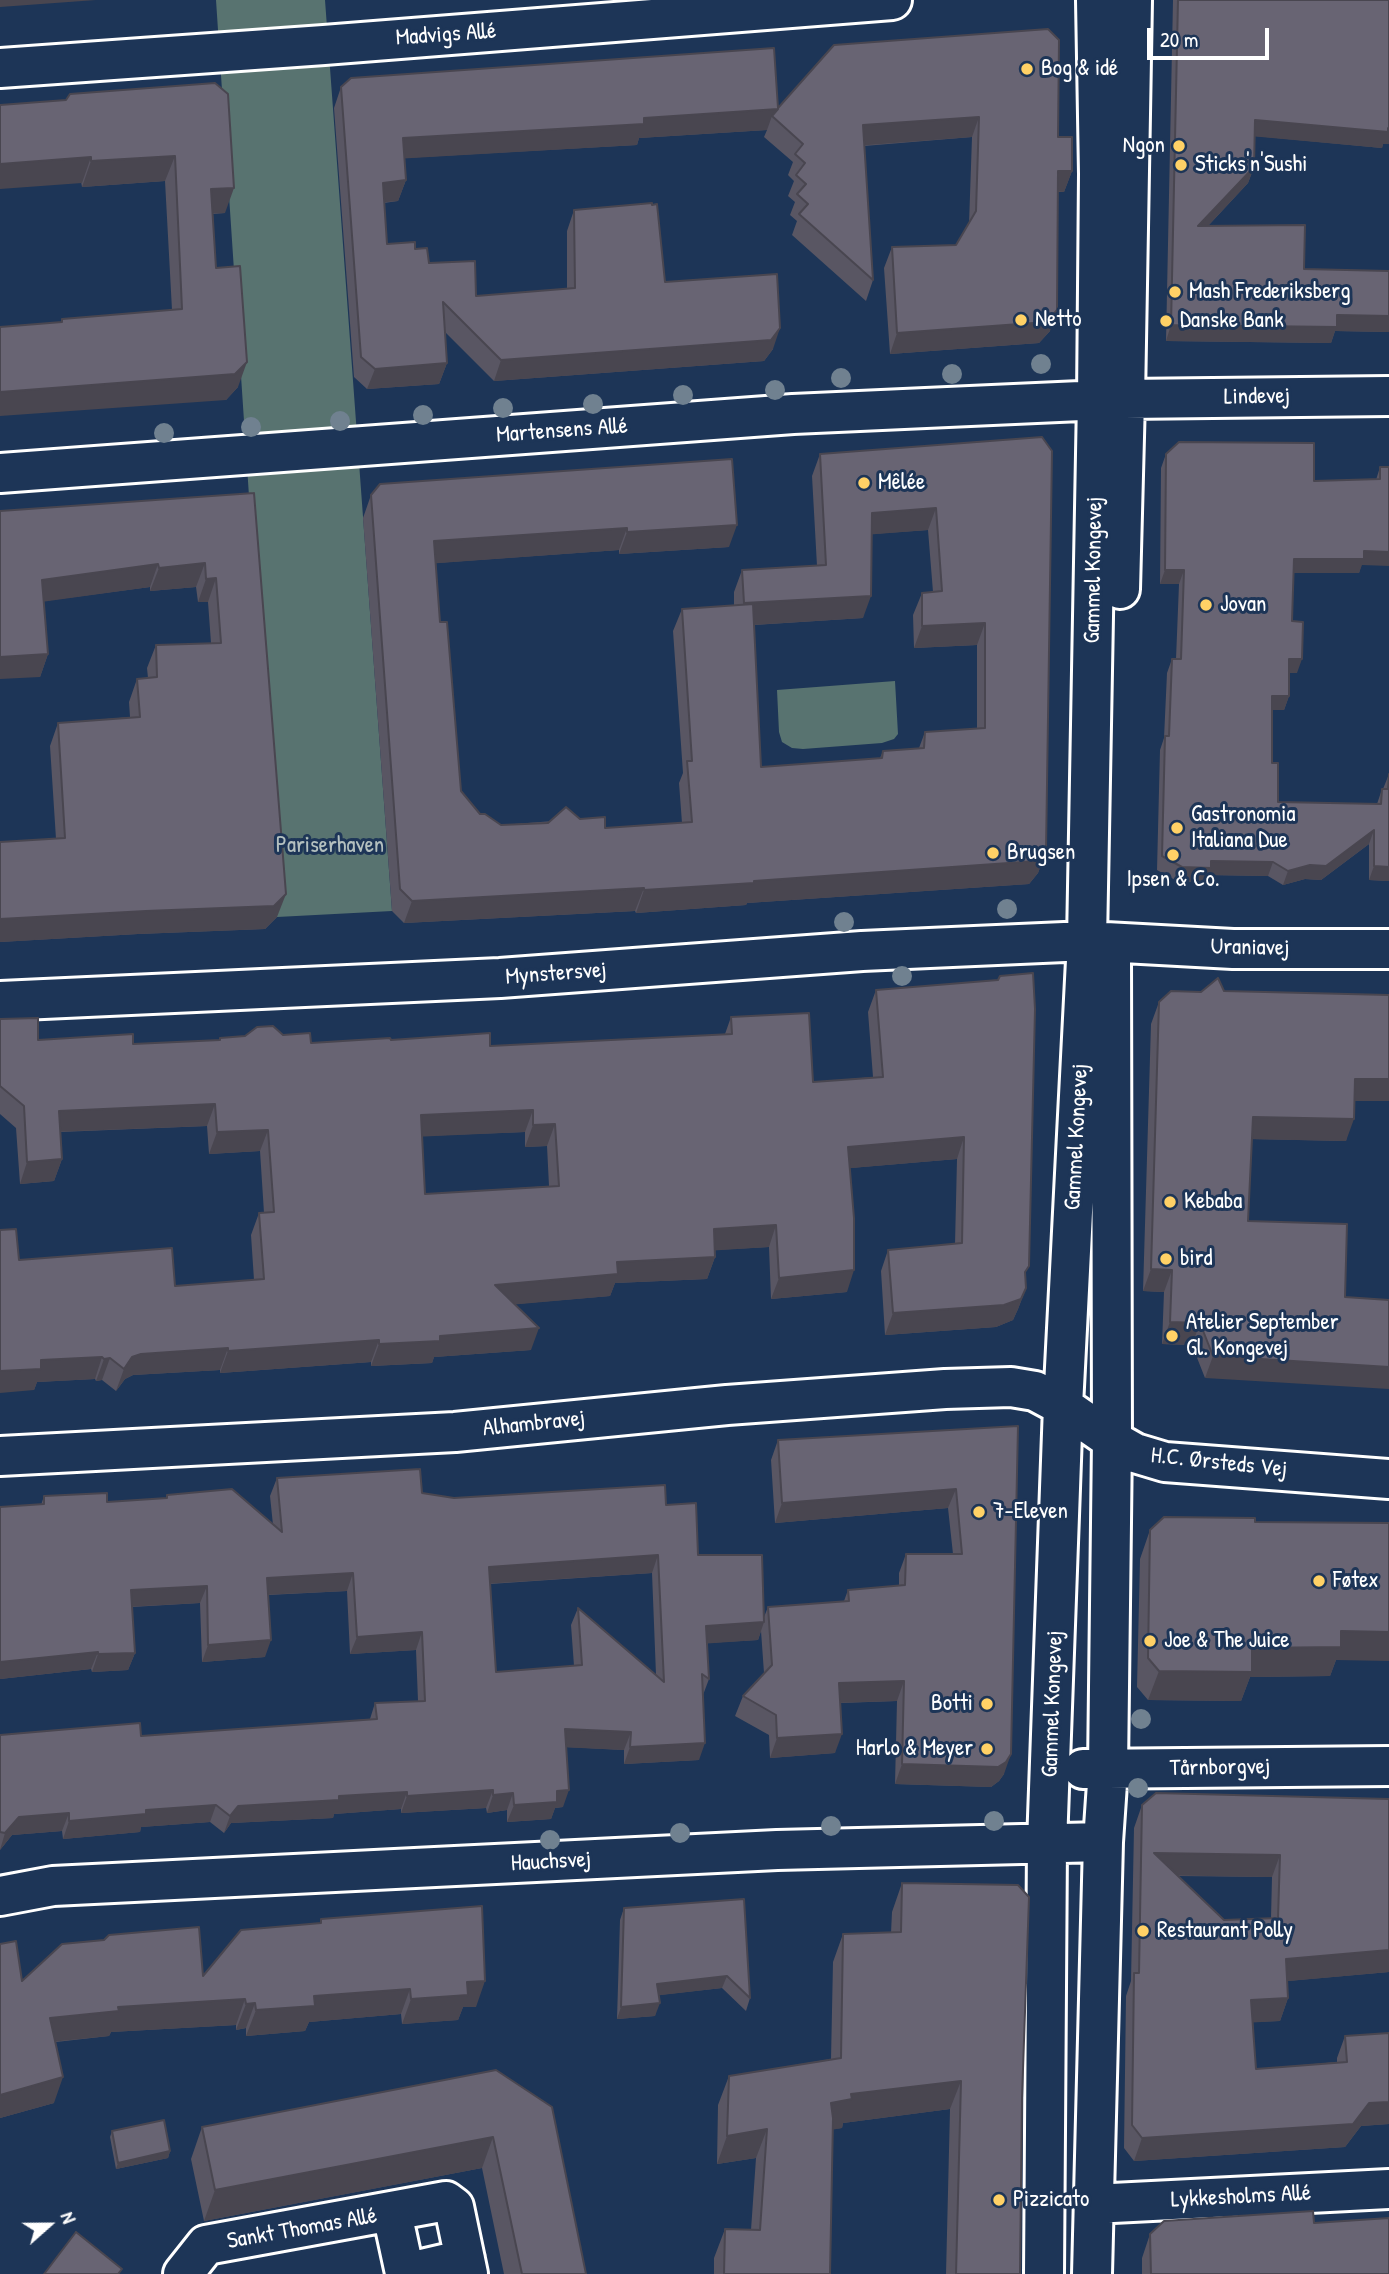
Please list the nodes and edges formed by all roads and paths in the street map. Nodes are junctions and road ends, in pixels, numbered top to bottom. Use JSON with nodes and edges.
{"nodes":[{"id":1,"x":892,"y":0,"type":"edge"},
{"id":2,"x":1096,"y":0,"type":"edge"},
{"id":3,"x":1132,"y":0,"type":"edge"},
{"id":4,"x":0,"y":68,"type":"edge"},
{"id":5,"x":1372,"y":396,"type":"edge"},
{"id":6,"x":1111,"y":400,"type":"junction"},
{"id":7,"x":0,"y":473,"type":"edge"},
{"id":8,"x":1099,"y":941,"type":"junction"},
{"id":9,"x":1389,"y":949,"type":"edge"},
{"id":10,"x":0,"y":1001,"type":"edge"},
{"id":11,"x":1063,"y":1406,"type":"junction"},
{"id":12,"x":1112,"y":1440,"type":"junction"},
{"id":13,"x":0,"y":1456,"type":"edge"},
{"id":14,"x":1389,"y":1479,"type":"edge"},
{"id":15,"x":1389,"y":1766,"type":"edge"},
{"id":16,"x":1051,"y":1769,"type":"junction"},
{"id":17,"x":1108,"y":1769,"type":"junction"},
{"id":18,"x":1103,"y":1842,"type":"junction"},
{"id":19,"x":1047,"y":1844,"type":"junction"},
{"id":20,"x":0,"y":1896,"type":"edge"},
{"id":21,"x":1389,"y":2189,"type":"edge"},
{"id":22,"x":1093,"y":2204,"type":"junction"},
{"id":23,"x":392,"y":2213,"type":"junction"},
{"id":24,"x":466,"y":2267,"type":"edge"},
{"id":25,"x":183,"y":2274,"type":"edge"},
{"id":26,"x":403,"y":2274,"type":"edge"},
{"id":27,"x":1044,"y":2274,"type":"edge"},
{"id":28,"x":1092,"y":2274,"type":"edge"}],
"edges":[{"from":1,"to":4,"type":"street","name":"Madvigs Allé"},
{"from":2,"to":6,"type":"street","name":"Gammel Kongevej"},
{"from":3,"to":6,"type":"street","name":"Gammel Kongevej"},
{"from":5,"to":6,"type":"street","name":"Lindevej"},
{"from":6,"to":7,"type":"street","name":"Martensens Allé"},
{"from":6,"to":8,"type":"street","name":"Gammel Kongevej"},
{"from":8,"to":9,"type":"street","name":"Uraniavej"},
{"from":8,"to":10,"type":"street","name":"Mynstersvej"},
{"from":8,"to":11,"type":"street","name":"Gammel Kongevej"},
{"from":8,"to":12,"type":"street","name":"Gammel Kongevej"},
{"from":11,"to":12,"type":"street","name":"H.C. Ørsteds Vej"},
{"from":11,"to":13,"type":"street","name":"Alhambravej"},
{"from":11,"to":16,"type":"street","name":"Gammel Kongevej"},
{"from":12,"to":14,"type":"street","name":"H.C. Ørsteds Vej"},
{"from":12,"to":17,"type":"street","name":"Gammel Kongevej"},
{"from":15,"to":17,"type":"street","name":"Tårnborgvej"},
{"from":16,"to":17,"type":"street","name":"Tårnborgvej"},
{"from":16,"to":19,"type":"street","name":"Gammel Kongevej"},
{"from":17,"to":18,"type":"street","name":"Gammel Kongevej"},
{"from":18,"to":19,"type":"street","name":"Hauchsvej"},
{"from":18,"to":22,"type":"street","name":"Gammel Kongevej"},
{"from":19,"to":20,"type":"street","name":"Hauchsvej"},
{"from":19,"to":27,"type":"street","name":"Gammel Kongevej"},
{"from":21,"to":22,"type":"street","name":"Lykkesholms Allé"},
{"from":22,"to":28,"type":"street","name":"Gammel Kongevej"},
{"from":23,"to":24,"type":"street","name":"Sankt Thomas Allé"},
{"from":23,"to":25,"type":"street","name":"Sankt Thomas Allé"},
{"from":23,"to":26,"type":"street","name":"Sankt Thomas Allé"},
{"from":24,"to":26,"type":"street","name":"Sankt Thomas Allé"}]}
